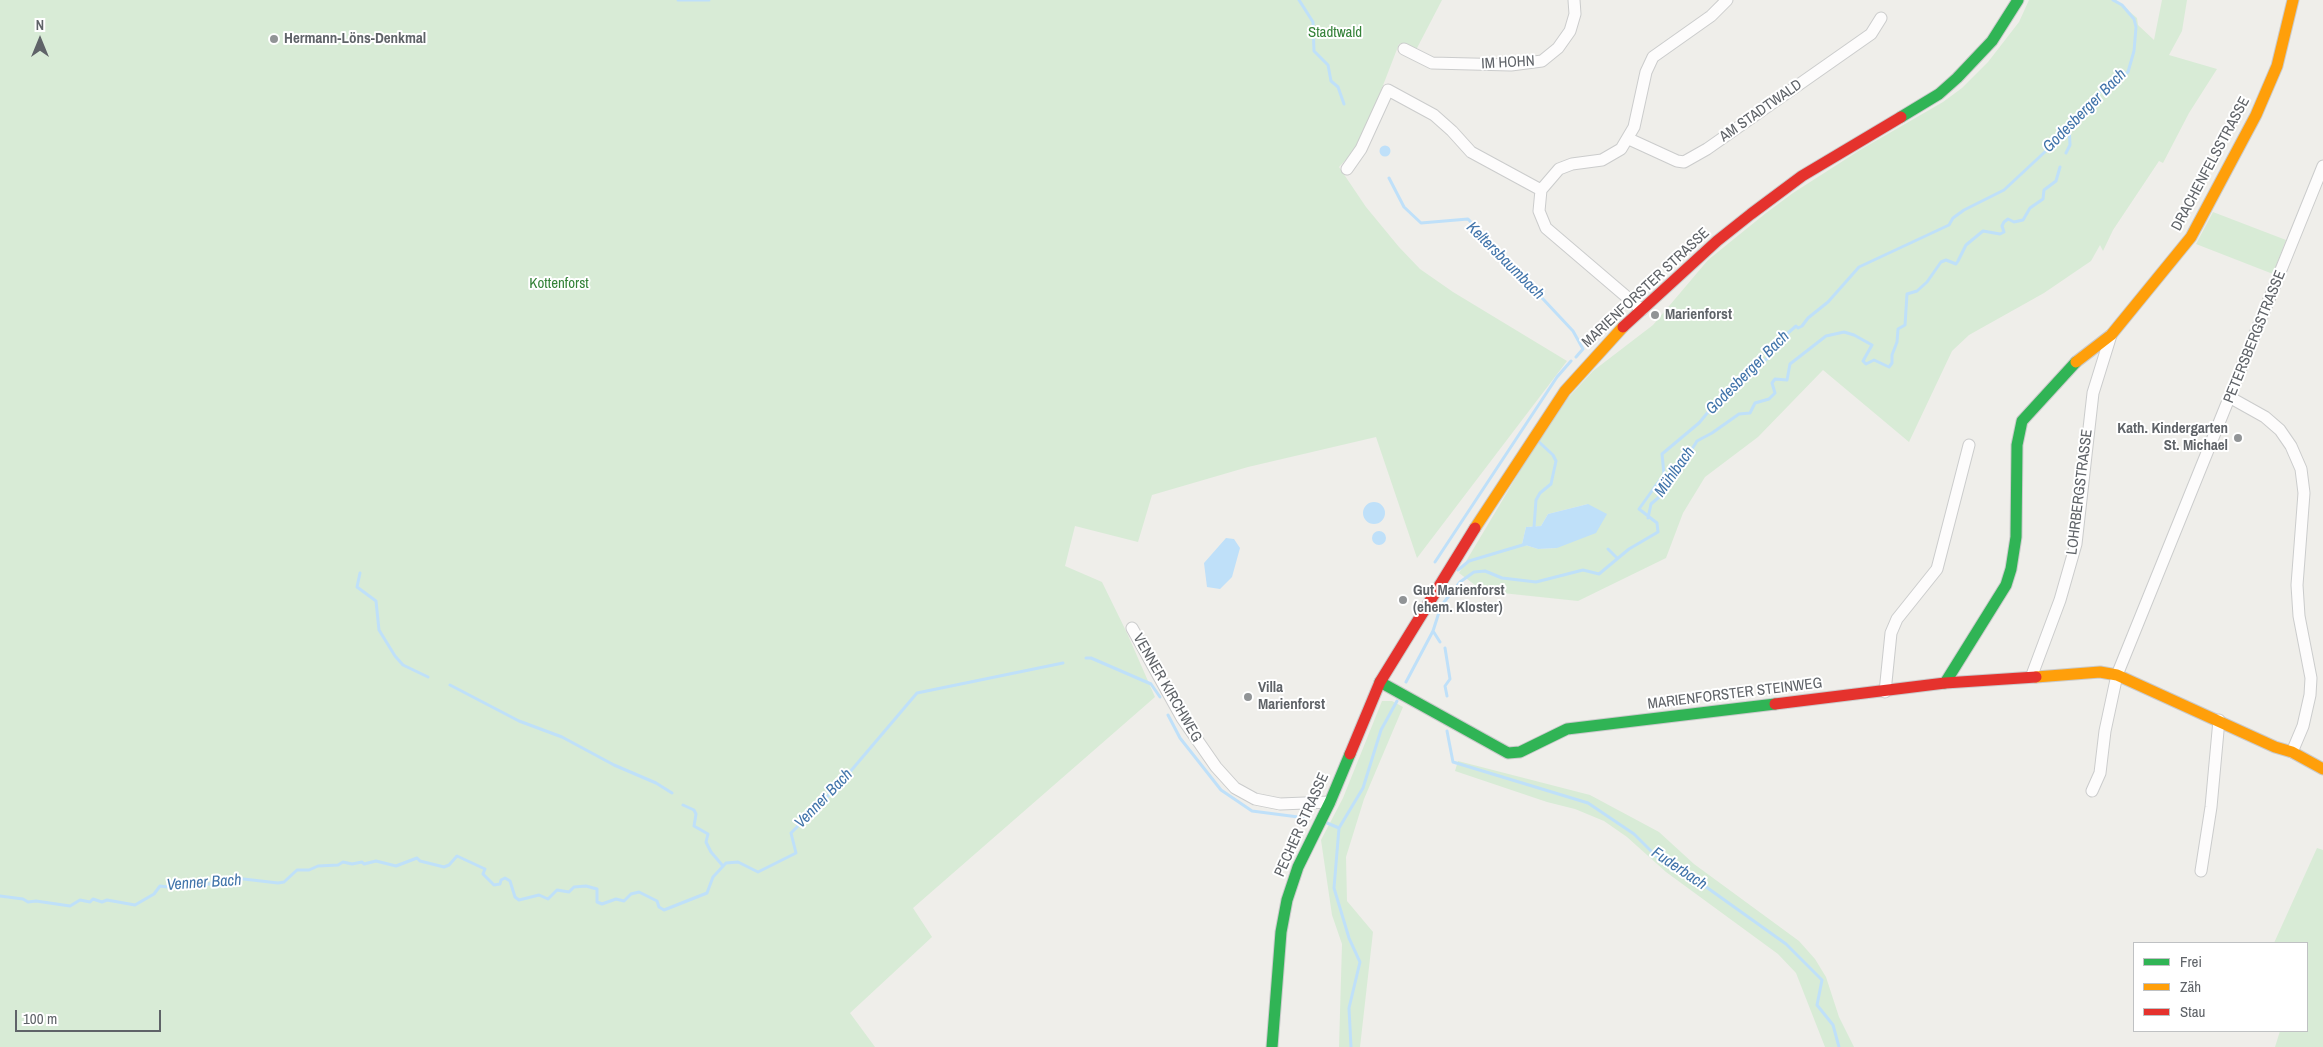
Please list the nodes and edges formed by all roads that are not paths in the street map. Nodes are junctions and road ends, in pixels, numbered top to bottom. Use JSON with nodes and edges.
{"nodes":[{"id":1,"x":1574,"y":0,"type":"edge"},
{"id":2,"x":1727,"y":0,"type":"edge"},
{"id":3,"x":2018,"y":0,"type":"edge"},
{"id":4,"x":2293,"y":0,"type":"edge"},
{"id":5,"x":1881,"y":18,"type":"dead end"},
{"id":6,"x":1404,"y":49,"type":"dead end"},
{"id":7,"x":1629,"y":139,"type":"junction"},
{"id":8,"x":2323,"y":166,"type":"edge"},
{"id":9,"x":1347,"y":169,"type":"dead end"},
{"id":10,"x":1541,"y":190,"type":"junction"},
{"id":11,"x":1642,"y":310,"type":"junction"},
{"id":12,"x":2111,"y":335,"type":"junction"},
{"id":13,"x":2231,"y":398,"type":"junction"},
{"id":14,"x":1968,"y":445,"type":"dead end"},
{"id":15,"x":1132,"y":628,"type":"dead end"},
{"id":16,"x":2032,"y":675,"type":"junction"},
{"id":17,"x":2117,"y":675,"type":"junction"},
{"id":18,"x":1380,"y":682,"type":"junction"},
{"id":19,"x":1945,"y":684,"type":"junction"},
{"id":20,"x":1885,"y":692,"type":"junction"},
{"id":21,"x":2219,"y":720,"type":"junction"},
{"id":22,"x":2292,"y":752,"type":"junction"},
{"id":23,"x":2323,"y":769,"type":"edge"},
{"id":24,"x":2092,"y":790,"type":"dead end"},
{"id":25,"x":1330,"y":802,"type":"junction"},
{"id":26,"x":2201,"y":871,"type":"dead end"},
{"id":27,"x":1272,"y":1047,"type":"edge"}],
"edges":[{"from":1,"to":6,"type":"street","name":"IM HOHN"},
{"from":2,"to":7,"type":"street"},
{"from":3,"to":11,"type":"street","name":"MARIENFORSTER STRASSE"},
{"from":4,"to":12,"type":"street","name":"DRACHENFELSSTRASSE"},
{"from":5,"to":7,"type":"street","name":"AM STADTWALD"},
{"from":7,"to":10,"type":"street"},
{"from":8,"to":13,"type":"street","name":"PETERSBERGSTRASSE"},
{"from":9,"to":10,"type":"street"},
{"from":10,"to":11,"type":"street"},
{"from":11,"to":18,"type":"street","name":"MARIENFORSTER STRASSE"},
{"from":12,"to":16,"type":"street","name":"LOHRBERGSTRASSE"},
{"from":12,"to":19,"type":"street","name":"DRACHENFELSSTRASSE"},
{"from":13,"to":17,"type":"street","name":"PETERSBERGSTRASSE"},
{"from":13,"to":22,"type":"street"},
{"from":14,"to":20,"type":"street"},
{"from":15,"to":25,"type":"street","name":"VENNER KIRCHWEG"},
{"from":16,"to":17,"type":"street","name":"MARIENFORSTER STEINWEG"},
{"from":16,"to":19,"type":"street","name":"MARIENFORSTER STEINWEG"},
{"from":17,"to":21,"type":"street","name":"MARIENFORSTER STEINWEG"},
{"from":17,"to":24,"type":"street"},
{"from":18,"to":20,"type":"street","name":"MARIENFORSTER STEINWEG"},
{"from":18,"to":25,"type":"street","name":"PECHER STRASSE"},
{"from":19,"to":20,"type":"street","name":"MARIENFORSTER STEINWEG"},
{"from":21,"to":22,"type":"street","name":"MARIENFORSTER STEINWEG"},
{"from":21,"to":26,"type":"street"},
{"from":22,"to":23,"type":"street","name":"MARIENFORSTER STEINWEG"},
{"from":25,"to":27,"type":"street","name":"PECHER STRASSE"}]}
